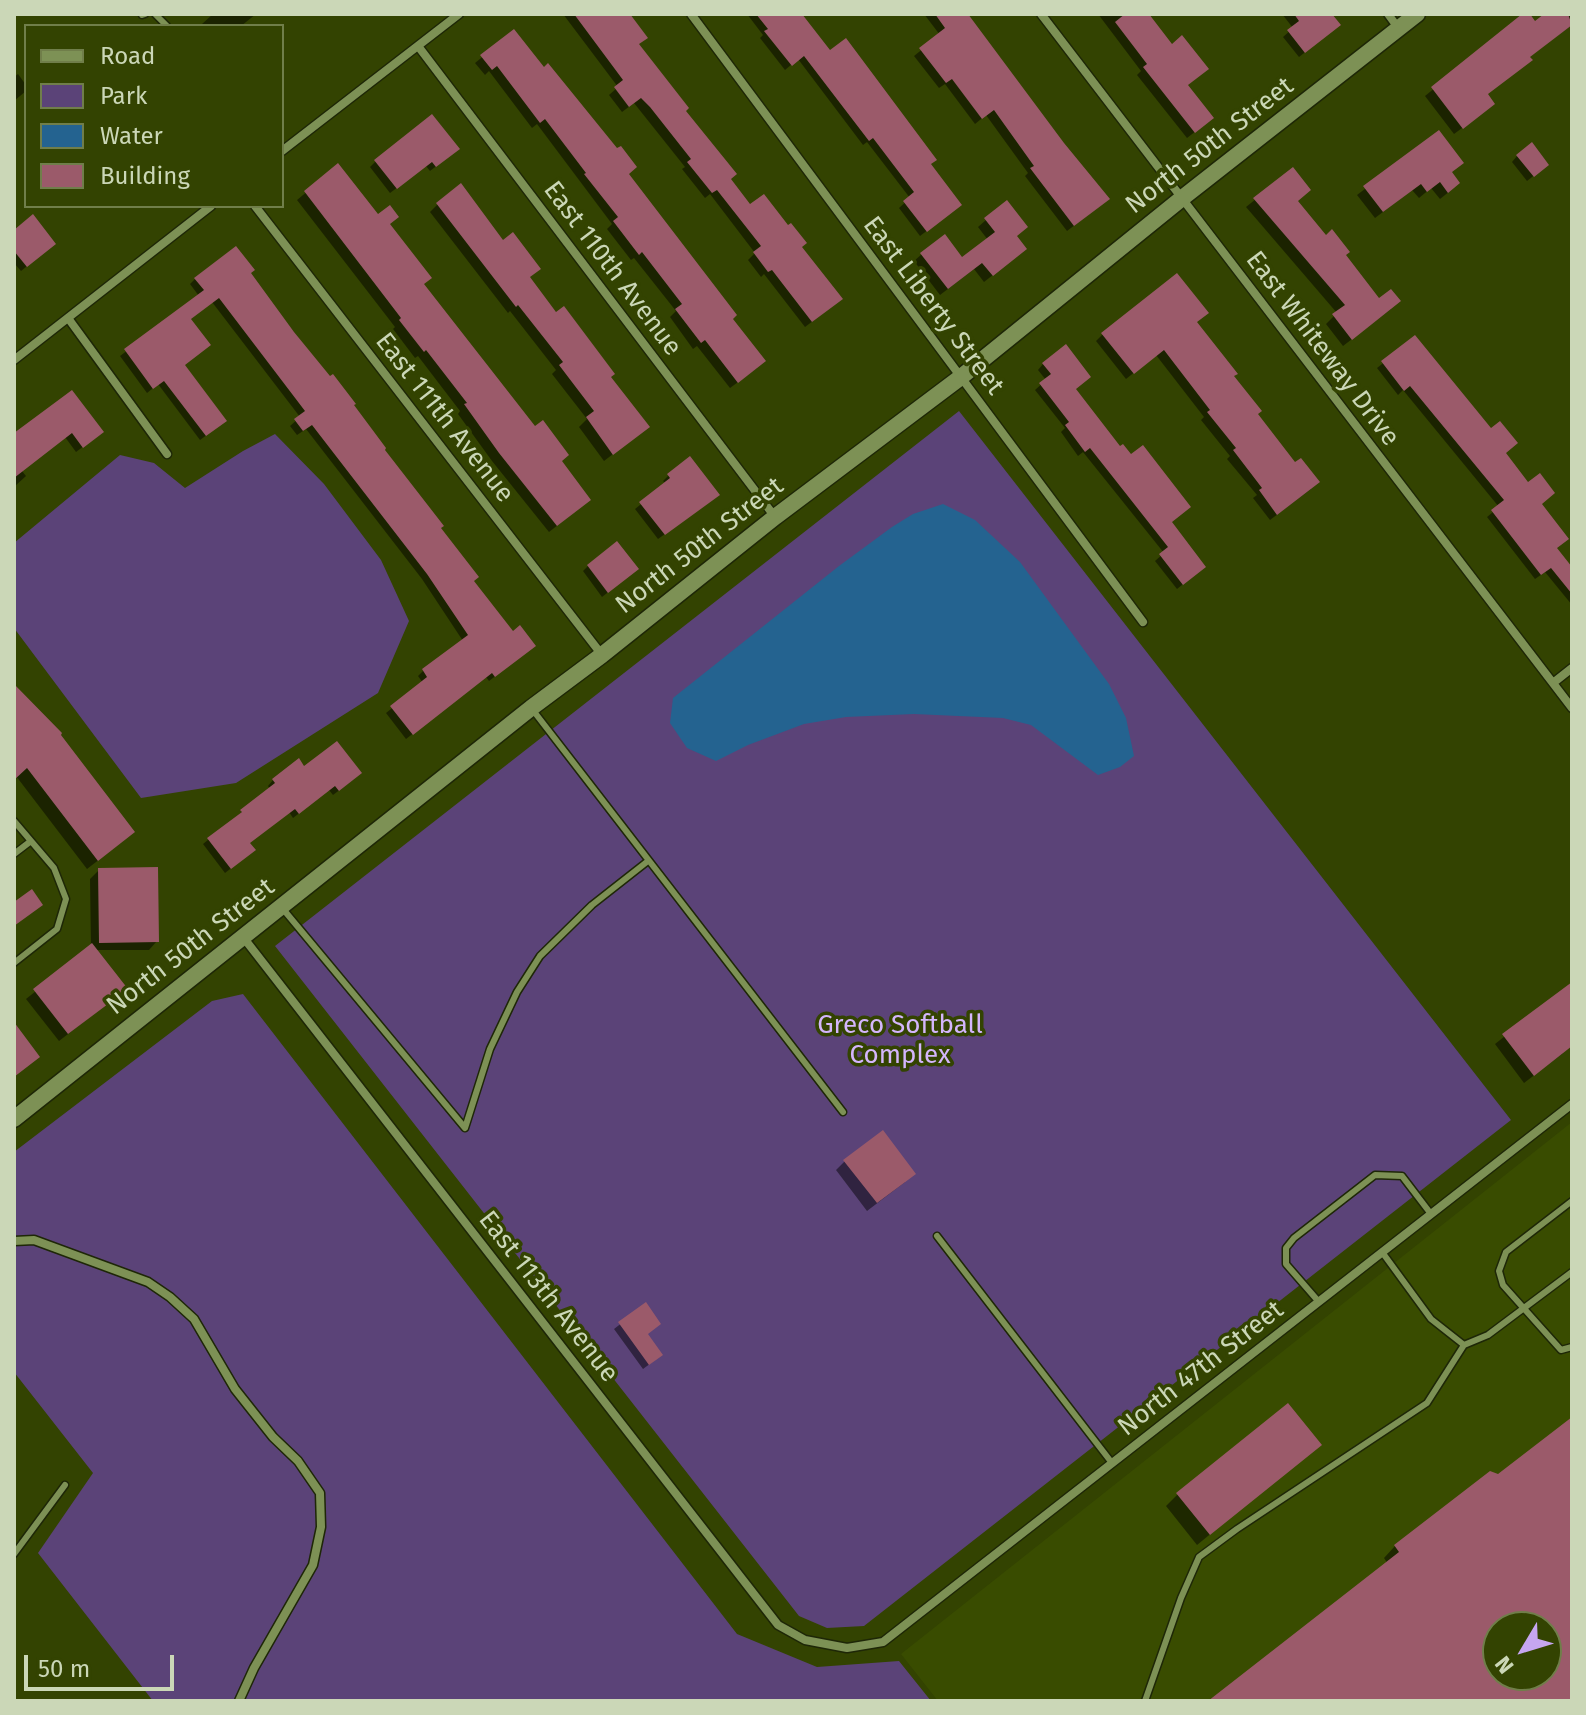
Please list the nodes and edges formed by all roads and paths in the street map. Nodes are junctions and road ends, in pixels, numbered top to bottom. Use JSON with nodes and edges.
{"nodes":[{"id":1,"x":459,"y":14,"type":"edge"},
{"id":2,"x":691,"y":14,"type":"edge"},
{"id":3,"x":1041,"y":14,"type":"edge"},
{"id":4,"x":1388,"y":14,"type":"edge"},
{"id":5,"x":1417,"y":14,"type":"edge"},
{"id":6,"x":1399,"y":29,"type":"junction"},
{"id":7,"x":418,"y":46,"type":"junction"},
{"id":8,"x":284,"y":149,"type":"edge"},
{"id":9,"x":1181,"y":199,"type":"junction"},
{"id":10,"x":208,"y":208,"type":"edge"},
{"id":11,"x":257,"y":208,"type":"edge"},
{"id":12,"x":68,"y":318,"type":"junction"},
{"id":13,"x":14,"y":360,"type":"edge"},
{"id":14,"x":961,"y":377,"type":"junction"},
{"id":15,"x":167,"y":454,"type":"dead end"},
{"id":16,"x":775,"y":517,"type":"junction"},
{"id":17,"x":1143,"y":622,"type":"dead end"},
{"id":18,"x":602,"y":655,"type":"junction"},
{"id":19,"x":1572,"y":668,"type":"edge"},
{"id":20,"x":1553,"y":683,"type":"junction"},
{"id":21,"x":531,"y":708,"type":"junction"},
{"id":22,"x":1572,"y":708,"type":"edge"},
{"id":23,"x":14,"y":821,"type":"edge"},
{"id":24,"x":31,"y":841,"type":"junction"},
{"id":25,"x":14,"y":854,"type":"edge"},
{"id":26,"x":648,"y":861,"type":"junction"},
{"id":27,"x":281,"y":907,"type":"junction"},
{"id":28,"x":242,"y":936,"type":"junction"},
{"id":29,"x":14,"y":963,"type":"edge"},
{"id":30,"x":1572,"y":1104,"type":"edge"},
{"id":31,"x":843,"y":1112,"type":"dead end"},
{"id":32,"x":14,"y":1119,"type":"edge"},
{"id":33,"x":1572,"y":1201,"type":"edge"},
{"id":34,"x":1431,"y":1214,"type":"junction"},
{"id":35,"x":937,"y":1236,"type":"dead end"},
{"id":36,"x":14,"y":1241,"type":"edge"},
{"id":37,"x":1382,"y":1252,"type":"junction"},
{"id":38,"x":1572,"y":1272,"type":"edge"},
{"id":39,"x":1319,"y":1302,"type":"junction"},
{"id":40,"x":1522,"y":1309,"type":"junction"},
{"id":41,"x":1464,"y":1345,"type":"junction"},
{"id":42,"x":1572,"y":1347,"type":"edge"},
{"id":43,"x":1112,"y":1463,"type":"junction"},
{"id":44,"x":65,"y":1485,"type":"dead end"},
{"id":45,"x":14,"y":1554,"type":"edge"},
{"id":46,"x":847,"y":1648,"type":"joint"},
{"id":47,"x":239,"y":1701,"type":"edge"},
{"id":48,"x":1145,"y":1701,"type":"edge"}],
"edges":[{"from":1,"to":7,"type":"street"},
{"from":2,"to":14,"type":"street","name":"East Liberty Street"},
{"from":3,"to":9,"type":"street","name":"East Whiteway Drive"},
{"from":4,"to":6,"type":"street"},
{"from":5,"to":6,"type":"street","name":"North 50th Street"},
{"from":6,"to":9,"type":"street","name":"North 50th Street"},
{"from":7,"to":8,"type":"street"},
{"from":7,"to":16,"type":"street","name":"East 110th Avenue"},
{"from":9,"to":14,"type":"street","name":"North 50th Street"},
{"from":9,"to":20,"type":"street","name":"East Whiteway Drive"},
{"from":10,"to":12,"type":"street"},
{"from":11,"to":18,"type":"street","name":"East 111th Avenue"},
{"from":12,"to":13,"type":"street"},
{"from":12,"to":15,"type":"street"},
{"from":14,"to":16,"type":"street","name":"North 50th Street"},
{"from":14,"to":17,"type":"street","name":"East Liberty Street"},
{"from":16,"to":18,"type":"street","name":"North 50th Street"},
{"from":18,"to":21,"type":"street","name":"North 50th Street"},
{"from":19,"to":20,"type":"street"},
{"from":20,"to":22,"type":"street","name":"East Whiteway Drive"},
{"from":21,"to":26,"type":"lane"},
{"from":21,"to":27,"type":"street","name":"North 50th Street"},
{"from":23,"to":24,"type":"lane"},
{"from":24,"to":25,"type":"lane"},
{"from":24,"to":29,"type":"lane"},
{"from":26,"to":27,"type":"lane"},
{"from":26,"to":31,"type":"lane"},
{"from":27,"to":28,"type":"street","name":"North 50th Street"},
{"from":28,"to":32,"type":"street","name":"North 50th Street"},
{"from":28,"to":46,"type":"street","name":"East 113th Avenue"},
{"from":30,"to":34,"type":"street","name":"North 47th Street"},
{"from":33,"to":40,"type":"lane"},
{"from":34,"to":37,"type":"street","name":"North 47th Street"},
{"from":34,"to":39,"type":"lane"},
{"from":35,"to":43,"type":"lane"},
{"from":36,"to":47,"type":"street"},
{"from":37,"to":39,"type":"street","name":"North 47th Street"},
{"from":37,"to":41,"type":"lane"},
{"from":38,"to":40,"type":"lane"},
{"from":39,"to":43,"type":"street","name":"North 47th Street"},
{"from":40,"to":41,"type":"lane"},
{"from":40,"to":42,"type":"lane"},
{"from":41,"to":48,"type":"lane"},
{"from":43,"to":46,"type":"street","name":"North 47th Street"},
{"from":44,"to":45,"type":"lane"}]}
